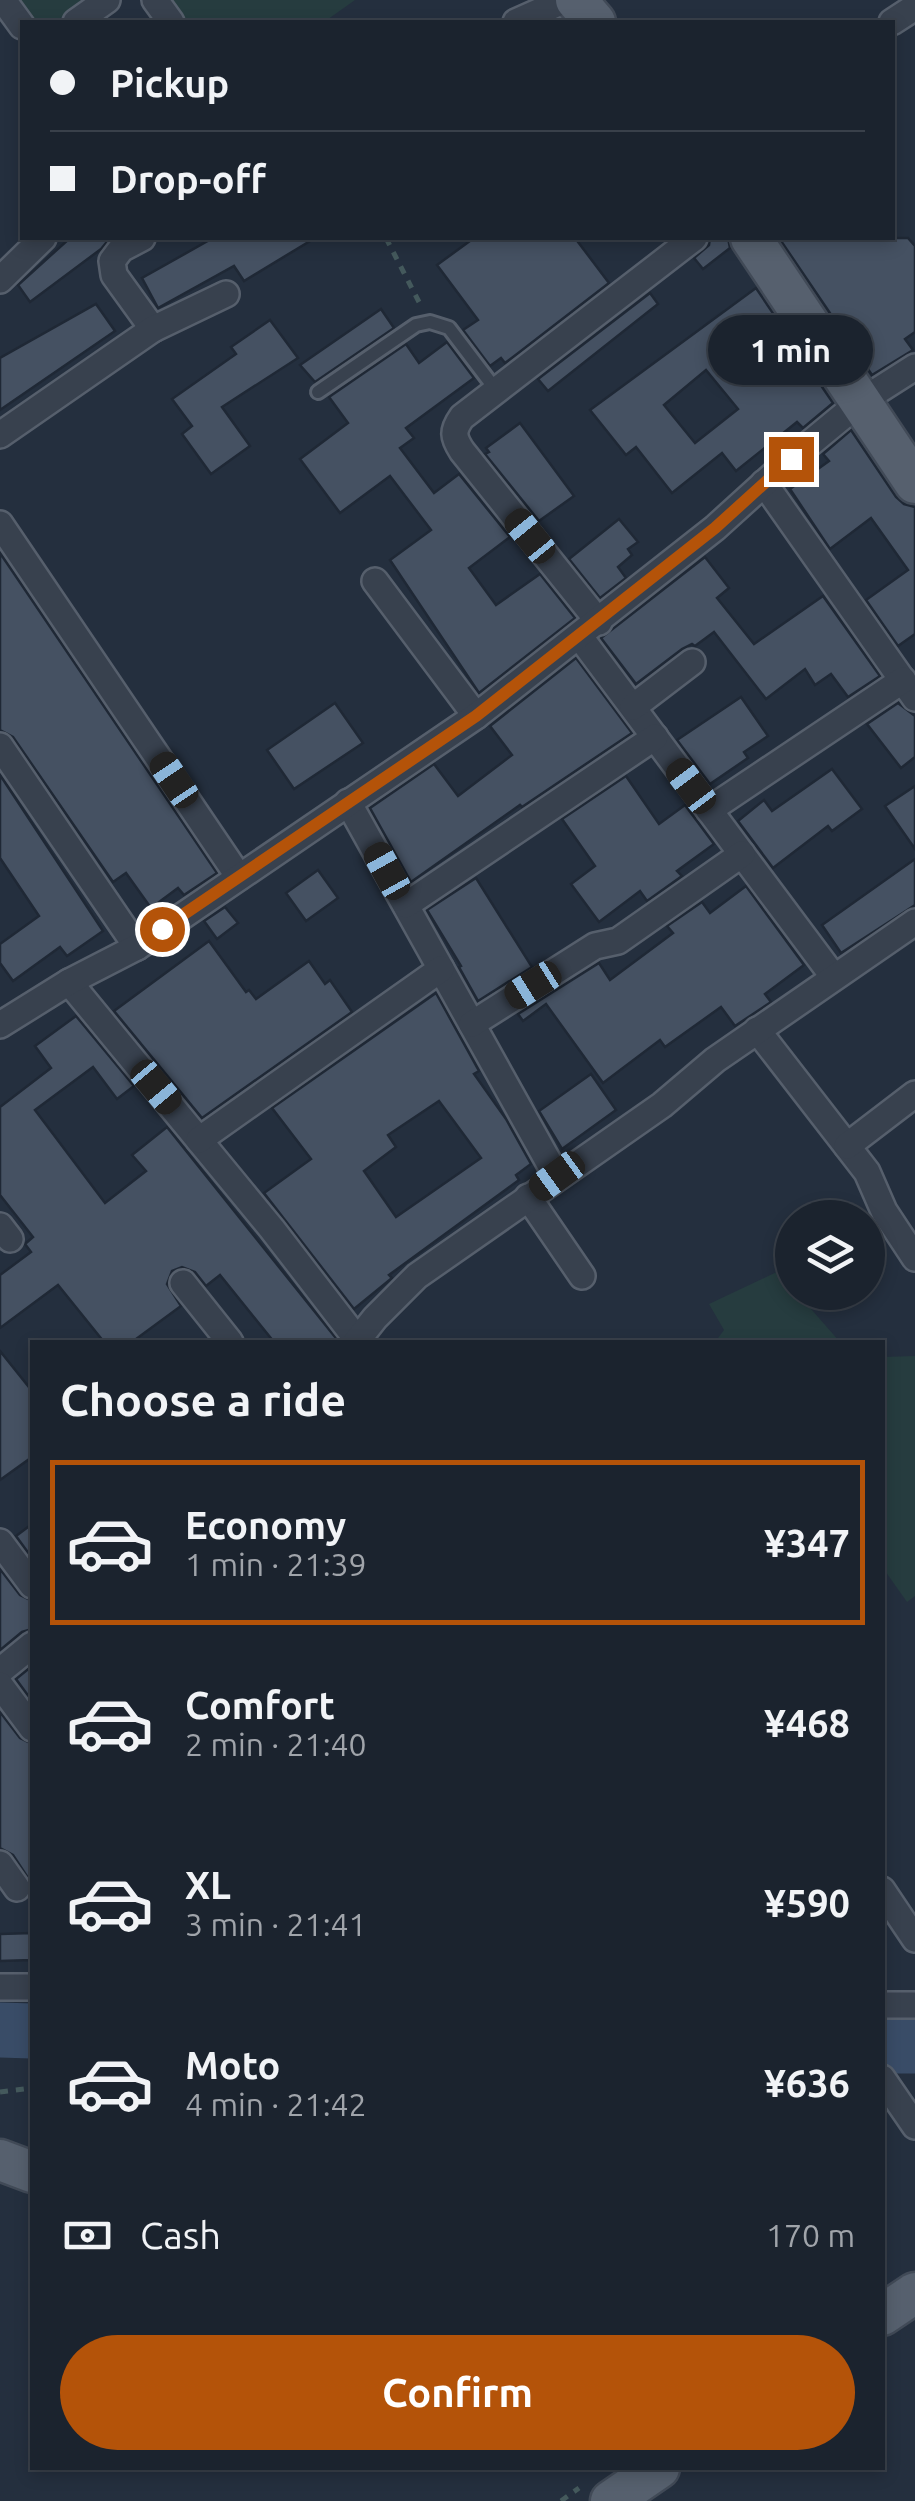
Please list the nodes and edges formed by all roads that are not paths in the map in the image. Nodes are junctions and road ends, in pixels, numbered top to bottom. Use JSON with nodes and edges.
{"nodes":[{"id":1,"x":3,"y":0,"type":"edge"},
{"id":2,"x":107,"y":0,"type":"edge"},
{"id":3,"x":566,"y":0,"type":"edge"},
{"id":4,"x":576,"y":0,"type":"edge"},
{"id":5,"x":79,"y":20,"type":"edge"},
{"id":6,"x":521,"y":20,"type":"edge"},
{"id":7,"x":593,"y":20,"type":"edge"},
{"id":8,"x":20,"y":23,"type":"edge"},
{"id":9,"x":41,"y":240,"type":"edge"},
{"id":10,"x":138,"y":240,"type":"edge"},
{"id":11,"x":691,"y":240,"type":"edge"},
{"id":12,"x":752,"y":240,"type":"edge"},
{"id":13,"x":0,"y":280,"type":"edge"},
{"id":14,"x":226,"y":294,"type":"dead end"},
{"id":15,"x":152,"y":329,"type":"junction"},
{"id":16,"x":915,"y":367,"type":"edge"},
{"id":17,"x":496,"y":390,"type":"junction"},
{"id":18,"x":318,"y":392,"type":"dead end"},
{"id":19,"x":860,"y":402,"type":"junction"},
{"id":20,"x":0,"y":435,"type":"edge"},
{"id":21,"x":764,"y":483,"type":"junction"},
{"id":22,"x":915,"y":483,"type":"edge"},
{"id":23,"x":0,"y":524,"type":"edge"},
{"id":24,"x":374,"y":580,"type":"dead end"},
{"id":25,"x":590,"y":630,"type":"junction"},
{"id":26,"x":692,"y":662,"type":"dead end"},
{"id":27,"x":909,"y":689,"type":"edge"},
{"id":28,"x":633,"y":708,"type":"junction"},
{"id":29,"x":476,"y":716,"type":"junction"},
{"id":30,"x":655,"y":737,"type":"junction"},
{"id":31,"x":0,"y":746,"type":"edge"},
{"id":32,"x":348,"y":802,"type":"junction"},
{"id":33,"x":709,"y":810,"type":"junction"},
{"id":34,"x":742,"y":854,"type":"junction"},
{"id":35,"x":239,"y":876,"type":"junction"},
{"id":36,"x":406,"y":905,"type":"junction"},
{"id":37,"x":915,"y":922,"type":"edge"},
{"id":38,"x":136,"y":947,"type":"junction"},
{"id":39,"x":442,"y":970,"type":"junction"},
{"id":40,"x":832,"y":976,"type":"junction"},
{"id":41,"x":69,"y":982,"type":"junction"},
{"id":42,"x":0,"y":1024,"type":"edge"},
{"id":43,"x":472,"y":1024,"type":"junction"},
{"id":44,"x":757,"y":1030,"type":"junction"},
{"id":45,"x":915,"y":1094,"type":"edge"},
{"id":46,"x":199,"y":1140,"type":"junction"},
{"id":47,"x":848,"y":1146,"type":"junction"},
{"id":48,"x":557,"y":1176,"type":"junction"},
{"id":49,"x":528,"y":1197,"type":"junction"},
{"id":50,"x":915,"y":1258,"type":"edge"},
{"id":51,"x":582,"y":1276,"type":"dead end"},
{"id":52,"x":183,"y":1283,"type":"dead end"},
{"id":53,"x":228,"y":1340,"type":"edge"},
{"id":54,"x":355,"y":1340,"type":"edge"},
{"id":55,"x":359,"y":1340,"type":"edge"},
{"id":56,"x":0,"y":1542,"type":"edge"},
{"id":57,"x":30,"y":1582,"type":"edge"},
{"id":58,"x":30,"y":1648,"type":"edge"},
{"id":59,"x":0,"y":1670,"type":"edge"},
{"id":60,"x":0,"y":1685,"type":"edge"},
{"id":61,"x":30,"y":1725,"type":"edge"},
{"id":62,"x":0,"y":1864,"type":"edge"},
{"id":63,"x":17,"y":1888,"type":"dead end"},
{"id":64,"x":885,"y":1894,"type":"edge"},
{"id":65,"x":915,"y":1939,"type":"edge"},
{"id":66,"x":0,"y":1987,"type":"edge"},
{"id":67,"x":30,"y":1987,"type":"edge"},
{"id":68,"x":885,"y":2005,"type":"edge"},
{"id":69,"x":915,"y":2005,"type":"edge"},
{"id":70,"x":885,"y":2081,"type":"edge"},
{"id":71,"x":915,"y":2126,"type":"edge"},
{"id":72,"x":0,"y":2160,"type":"edge"},
{"id":73,"x":30,"y":2171,"type":"edge"},
{"id":74,"x":915,"y":2294,"type":"edge"},
{"id":75,"x":885,"y":2314,"type":"edge"},
{"id":76,"x":656,"y":2470,"type":"edge"},
{"id":77,"x":611,"y":2501,"type":"edge"}],
"edges":[{"from":1,"to":8,"type":"street"},
{"from":2,"to":5,"type":"street"},
{"from":3,"to":6,"type":"street"},
{"from":4,"to":7,"type":"main road"},
{"from":9,"to":13,"type":"street"},
{"from":10,"to":15,"type":"street"},
{"from":11,"to":17,"type":"street"},
{"from":12,"to":19,"type":"main road"},
{"from":14,"to":15,"type":"street"},
{"from":15,"to":20,"type":"street"},
{"from":16,"to":19,"type":"street"},
{"from":17,"to":18,"type":"lane"},
{"from":17,"to":25,"type":"street"},
{"from":19,"to":21,"type":"street"},
{"from":19,"to":22,"type":"main road"},
{"from":21,"to":25,"type":"street"},
{"from":21,"to":27,"type":"street"},
{"from":23,"to":35,"type":"street"},
{"from":24,"to":29,"type":"street"},
{"from":25,"to":28,"type":"street"},
{"from":25,"to":29,"type":"street"},
{"from":26,"to":28,"type":"street"},
{"from":27,"to":33,"type":"street"},
{"from":28,"to":30,"type":"street"},
{"from":29,"to":32,"type":"street"},
{"from":30,"to":33,"type":"street"},
{"from":30,"to":36,"type":"street"},
{"from":31,"to":38,"type":"street"},
{"from":32,"to":35,"type":"street"},
{"from":32,"to":36,"type":"street"},
{"from":33,"to":34,"type":"street"},
{"from":34,"to":40,"type":"street"},
{"from":34,"to":43,"type":"street"},
{"from":35,"to":38,"type":"street"},
{"from":36,"to":39,"type":"street"},
{"from":37,"to":40,"type":"street"},
{"from":38,"to":41,"type":"street"},
{"from":39,"to":43,"type":"street"},
{"from":39,"to":46,"type":"street"},
{"from":40,"to":44,"type":"street"},
{"from":41,"to":42,"type":"street"},
{"from":41,"to":46,"type":"street"},
{"from":43,"to":48,"type":"street"},
{"from":44,"to":47,"type":"street"},
{"from":44,"to":48,"type":"street"},
{"from":45,"to":47,"type":"street"},
{"from":46,"to":54,"type":"street"},
{"from":47,"to":50,"type":"street"},
{"from":48,"to":49,"type":"street"},
{"from":49,"to":51,"type":"street"},
{"from":49,"to":55,"type":"street"},
{"from":52,"to":53,"type":"street"},
{"from":56,"to":57,"type":"street"},
{"from":58,"to":59,"type":"street"},
{"from":60,"to":61,"type":"street"},
{"from":62,"to":63,"type":"street"},
{"from":64,"to":65,"type":"street"},
{"from":66,"to":67,"type":"street"},
{"from":68,"to":69,"type":"street"},
{"from":70,"to":71,"type":"street"},
{"from":72,"to":73,"type":"main road"},
{"from":74,"to":75,"type":"main road"},
{"from":76,"to":77,"type":"main road"}]}
